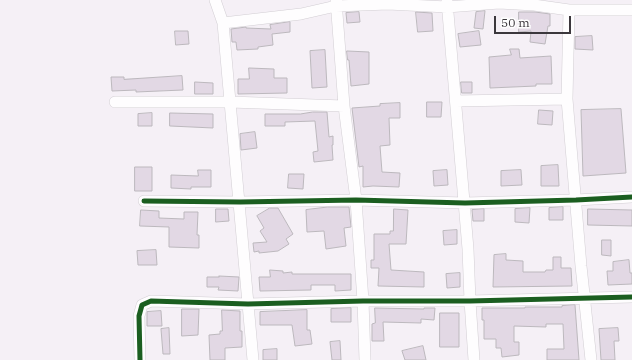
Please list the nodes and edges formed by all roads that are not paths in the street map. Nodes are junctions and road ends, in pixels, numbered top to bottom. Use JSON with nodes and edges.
{"nodes":[{"id":1,"x":215,"y":0,"type":"edge"},
{"id":2,"x":336,"y":3,"type":"edge"},
{"id":3,"x":447,"y":3,"type":"edge"},
{"id":4,"x":569,"y":10,"type":"junction"},
{"id":5,"x":632,"y":10,"type":"edge"},
{"id":6,"x":223,"y":23,"type":"junction"},
{"id":7,"x":567,"y":99,"type":"junction"},
{"id":8,"x":456,"y":101,"type":"junction"},
{"id":9,"x":115,"y":102,"type":"dead end"},
{"id":10,"x":230,"y":102,"type":"junction"},
{"id":11,"x":344,"y":106,"type":"junction"},
{"id":12,"x":632,"y":197,"type":"edge"},
{"id":13,"x":356,"y":200,"type":"junction"},
{"id":14,"x":576,"y":200,"type":"junction"},
{"id":15,"x":144,"y":201,"type":"dead end"},
{"id":16,"x":240,"y":202,"type":"junction"},
{"id":17,"x":465,"y":203,"type":"junction"},
{"id":18,"x":585,"y":297,"type":"junction"},
{"id":19,"x":632,"y":297,"type":"edge"},
{"id":20,"x":364,"y":301,"type":"junction"},
{"id":21,"x":470,"y":301,"type":"junction"},
{"id":22,"x":248,"y":304,"type":"junction"},
{"id":23,"x":140,"y":360,"type":"edge"},
{"id":24,"x":253,"y":360,"type":"edge"},
{"id":25,"x":365,"y":360,"type":"edge"},
{"id":26,"x":474,"y":360,"type":"edge"},
{"id":27,"x":591,"y":360,"type":"edge"}],
"edges":[{"from":1,"to":6,"type":"street"},
{"from":2,"to":3,"type":"street"},
{"from":2,"to":6,"type":"street"},
{"from":2,"to":11,"type":"street"},
{"from":3,"to":4,"type":"street"},
{"from":3,"to":8,"type":"street"},
{"from":4,"to":5,"type":"street"},
{"from":4,"to":7,"type":"street"},
{"from":6,"to":10,"type":"street"},
{"from":7,"to":8,"type":"street"},
{"from":7,"to":14,"type":"street"},
{"from":8,"to":17,"type":"street"},
{"from":9,"to":10,"type":"street"},
{"from":10,"to":11,"type":"street"},
{"from":10,"to":16,"type":"street"},
{"from":11,"to":13,"type":"street"},
{"from":12,"to":14,"type":"street"},
{"from":13,"to":16,"type":"street"},
{"from":13,"to":17,"type":"street"},
{"from":13,"to":20,"type":"street"},
{"from":14,"to":17,"type":"street"},
{"from":14,"to":18,"type":"street"},
{"from":15,"to":16,"type":"street"},
{"from":16,"to":22,"type":"street"},
{"from":17,"to":21,"type":"street"},
{"from":18,"to":19,"type":"street"},
{"from":18,"to":21,"type":"street"},
{"from":18,"to":27,"type":"street"},
{"from":20,"to":21,"type":"street"},
{"from":20,"to":22,"type":"street"},
{"from":20,"to":25,"type":"street"},
{"from":21,"to":26,"type":"street"},
{"from":22,"to":23,"type":"street"},
{"from":22,"to":24,"type":"street"}]}
